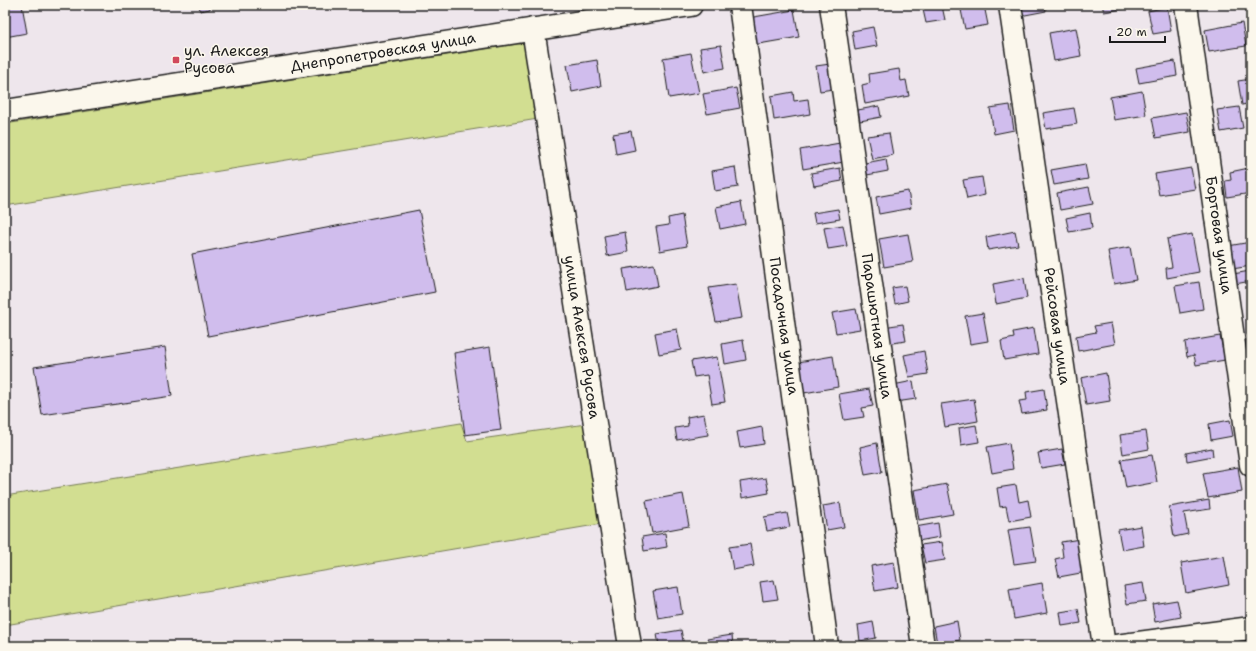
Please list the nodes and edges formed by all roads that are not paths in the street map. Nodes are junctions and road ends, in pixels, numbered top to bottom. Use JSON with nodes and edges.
{"nodes":[{"id":1,"x":691,"y":5,"type":"edge"},
{"id":2,"x":740,"y":5,"type":"edge"},
{"id":3,"x":831,"y":5,"type":"edge"},
{"id":4,"x":1010,"y":5,"type":"edge"},
{"id":5,"x":1186,"y":5,"type":"edge"},
{"id":6,"x":533,"y":29,"type":"junction"},
{"id":7,"x":5,"y":111,"type":"edge"},
{"id":8,"x":1251,"y":465,"type":"edge"},
{"id":9,"x":1251,"y":628,"type":"edge"},
{"id":10,"x":630,"y":646,"type":"edge"},
{"id":11,"x":827,"y":646,"type":"edge"},
{"id":12,"x":923,"y":646,"type":"edge"},
{"id":13,"x":1104,"y":646,"type":"edge"},
{"id":14,"x":1116,"y":646,"type":"edge"}],
"edges":[{"from":1,"to":6,"type":"street","name":"Днепропетровская улица"},
{"from":2,"to":11,"type":"street","name":"Посадочная улица"},
{"from":3,"to":12,"type":"street","name":"Парашютная улица"},
{"from":4,"to":13,"type":"street","name":"Рейсовая улица"},
{"from":5,"to":8,"type":"street","name":"Бортовая улица"},
{"from":6,"to":7,"type":"street","name":"Днепропетровская улица"},
{"from":6,"to":10,"type":"street","name":"улица Алексея Русова"},
{"from":9,"to":14,"type":"street"}]}
